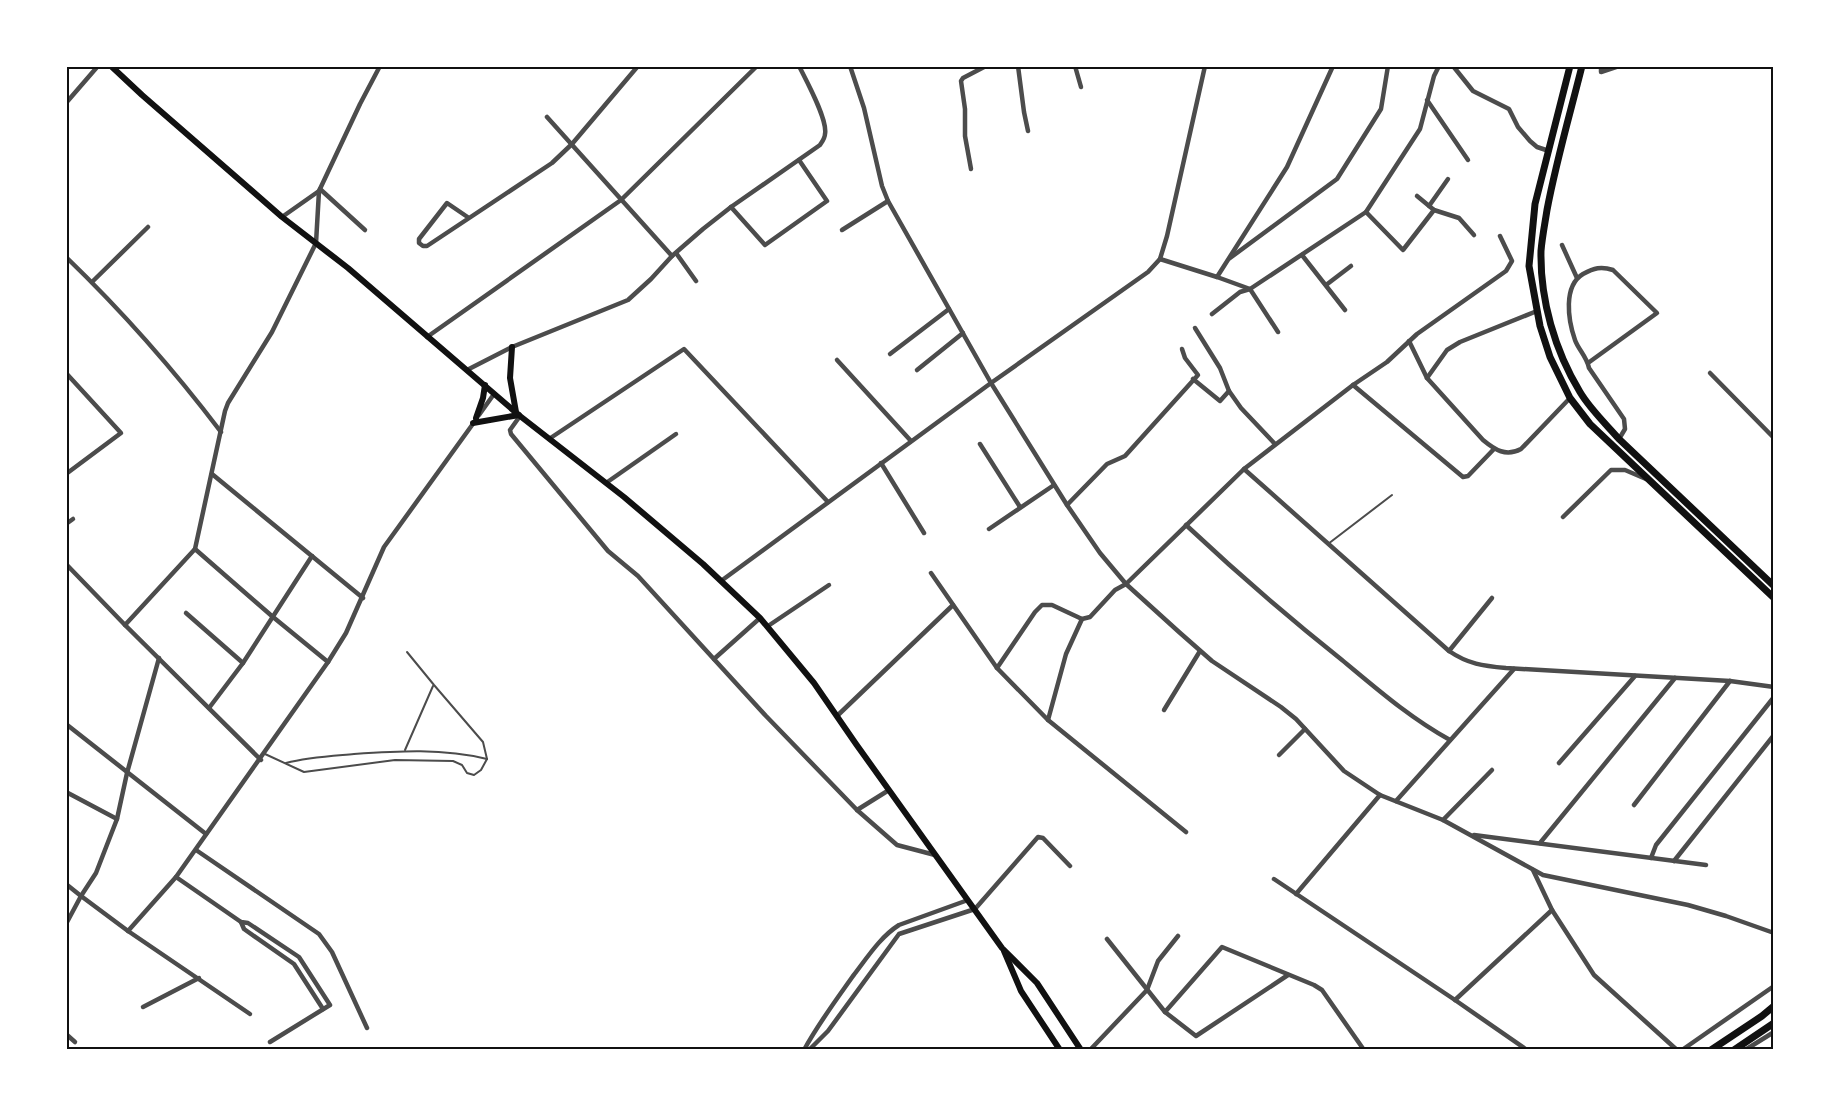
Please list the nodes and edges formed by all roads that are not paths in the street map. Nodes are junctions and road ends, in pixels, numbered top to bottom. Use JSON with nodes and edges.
{"nodes":[{"id":1,"x":98,"y":66,"type":"edge"},
{"id":2,"x":111,"y":66,"type":"edge"},
{"id":3,"x":380,"y":66,"type":"edge"},
{"id":4,"x":638,"y":66,"type":"edge"},
{"id":5,"x":757,"y":66,"type":"edge"},
{"id":6,"x":799,"y":66,"type":"edge"},
{"id":7,"x":850,"y":66,"type":"edge"},
{"id":8,"x":986,"y":66,"type":"edge"},
{"id":9,"x":1018,"y":66,"type":"edge"},
{"id":10,"x":1075,"y":66,"type":"edge"},
{"id":11,"x":1205,"y":66,"type":"edge"},
{"id":12,"x":1333,"y":66,"type":"edge"},
{"id":13,"x":1388,"y":66,"type":"edge"},
{"id":14,"x":1440,"y":66,"type":"edge"},
{"id":15,"x":1453,"y":66,"type":"edge"},
{"id":16,"x":1570,"y":66,"type":"edge"},
{"id":17,"x":1582,"y":66,"type":"edge"},
{"id":18,"x":1601,"y":66,"type":"edge"},
{"id":19,"x":1619,"y":66,"type":"edge"},
{"id":20,"x":1081,"y":87,"type":"dead end"},
{"id":21,"x":1427,"y":100,"type":"junction"},
{"id":22,"x":66,"y":103,"type":"edge"},
{"id":23,"x":548,"y":117,"type":"dead end"},
{"id":24,"x":1028,"y":131,"type":"dead end"},
{"id":25,"x":572,"y":144,"type":"junction"},
{"id":26,"x":1549,"y":151,"type":"junction"},
{"id":27,"x":799,"y":160,"type":"junction"},
{"id":28,"x":1468,"y":160,"type":"dead end"},
{"id":29,"x":971,"y":169,"type":"dead end"},
{"id":30,"x":1448,"y":179,"type":"dead end"},
{"id":31,"x":319,"y":190,"type":"junction"},
{"id":32,"x":1417,"y":196,"type":"dead end"},
{"id":33,"x":621,"y":200,"type":"junction"},
{"id":34,"x":888,"y":200,"type":"junction"},
{"id":35,"x":1429,"y":206,"type":"junction"},
{"id":36,"x":731,"y":207,"type":"junction"},
{"id":37,"x":1434,"y":210,"type":"junction"},
{"id":38,"x":1366,"y":212,"type":"junction"},
{"id":39,"x":282,"y":217,"type":"junction"},
{"id":40,"x":469,"y":218,"type":"junction"},
{"id":41,"x":148,"y":227,"type":"dead end"},
{"id":42,"x":365,"y":230,"type":"dead end"},
{"id":43,"x":842,"y":230,"type":"dead end"},
{"id":44,"x":1474,"y":235,"type":"dead end"},
{"id":45,"x":1500,"y":236,"type":"dead end"},
{"id":46,"x":316,"y":243,"type":"junction"},
{"id":47,"x":1562,"y":245,"type":"dead end"},
{"id":48,"x":674,"y":254,"type":"junction"},
{"id":49,"x":1302,"y":255,"type":"junction"},
{"id":50,"x":66,"y":257,"type":"edge"},
{"id":51,"x":1230,"y":258,"type":"junction"},
{"id":52,"x":1160,"y":259,"type":"junction"},
{"id":53,"x":1351,"y":266,"type":"dead end"},
{"id":54,"x":1218,"y":277,"type":"junction"},
{"id":55,"x":1577,"y":278,"type":"junction"},
{"id":56,"x":696,"y":281,"type":"dead end"},
{"id":57,"x":92,"y":282,"type":"junction"},
{"id":58,"x":1326,"y":285,"type":"junction"},
{"id":59,"x":1250,"y":289,"type":"junction"},
{"id":60,"x":949,"y":309,"type":"junction"},
{"id":61,"x":1345,"y":310,"type":"dead end"},
{"id":62,"x":1537,"y":311,"type":"junction"},
{"id":63,"x":1212,"y":314,"type":"dead end"},
{"id":64,"x":1195,"y":328,"type":"dead end"},
{"id":65,"x":1278,"y":332,"type":"dead end"},
{"id":66,"x":963,"y":333,"type":"junction"},
{"id":67,"x":428,"y":336,"type":"junction"},
{"id":68,"x":1409,"y":342,"type":"junction"},
{"id":69,"x":512,"y":347,"type":"junction"},
{"id":70,"x":1182,"y":349,"type":"dead end"},
{"id":71,"x":890,"y":354,"type":"dead end"},
{"id":72,"x":837,"y":360,"type":"dead end"},
{"id":73,"x":1588,"y":363,"type":"junction"},
{"id":74,"x":467,"y":370,"type":"junction"},
{"id":75,"x":916,"y":370,"type":"dead end"},
{"id":76,"x":66,"y":373,"type":"edge"},
{"id":77,"x":1710,"y":374,"type":"dead end"},
{"id":78,"x":1193,"y":378,"type":"junction"},
{"id":79,"x":1427,"y":378,"type":"junction"},
{"id":80,"x":991,"y":383,"type":"junction"},
{"id":81,"x":485,"y":385,"type":"junction"},
{"id":82,"x":1353,"y":385,"type":"junction"},
{"id":83,"x":1229,"y":391,"type":"junction"},
{"id":84,"x":494,"y":394,"type":"junction"},
{"id":85,"x":1570,"y":398,"type":"junction"},
{"id":86,"x":519,"y":414,"type":"junction"},
{"id":87,"x":475,"y":421,"type":"junction"},
{"id":88,"x":222,"y":432,"type":"junction"},
{"id":89,"x":676,"y":434,"type":"dead end"},
{"id":90,"x":1774,"y":438,"type":"edge"},
{"id":91,"x":549,"y":439,"type":"junction"},
{"id":92,"x":1619,"y":439,"type":"junction"},
{"id":93,"x":911,"y":441,"type":"junction"},
{"id":94,"x":980,"y":444,"type":"dead end"},
{"id":95,"x":1275,"y":444,"type":"junction"},
{"id":96,"x":1494,"y":449,"type":"junction"},
{"id":97,"x":881,"y":463,"type":"junction"},
{"id":98,"x":1244,"y":469,"type":"junction"},
{"id":99,"x":66,"y":474,"type":"edge"},
{"id":100,"x":212,"y":474,"type":"junction"},
{"id":101,"x":1650,"y":480,"type":"junction"},
{"id":102,"x":606,"y":483,"type":"junction"},
{"id":103,"x":1054,"y":484,"type":"junction"},
{"id":104,"x":1392,"y":496,"type":"dead end"},
{"id":105,"x":828,"y":502,"type":"junction"},
{"id":106,"x":1067,"y":505,"type":"junction"},
{"id":107,"x":1020,"y":507,"type":"junction"},
{"id":108,"x":1563,"y":517,"type":"dead end"},
{"id":109,"x":73,"y":519,"type":"dead end"},
{"id":110,"x":66,"y":524,"type":"edge"},
{"id":111,"x":1186,"y":525,"type":"junction"},
{"id":112,"x":989,"y":529,"type":"dead end"},
{"id":113,"x":924,"y":533,"type":"dead end"},
{"id":114,"x":1328,"y":544,"type":"junction"},
{"id":115,"x":195,"y":549,"type":"junction"},
{"id":116,"x":312,"y":556,"type":"junction"},
{"id":117,"x":66,"y":564,"type":"edge"},
{"id":118,"x":930,"y":573,"type":"dead end"},
{"id":119,"x":721,"y":581,"type":"junction"},
{"id":120,"x":1126,"y":584,"type":"junction"},
{"id":121,"x":829,"y":585,"type":"dead end"},
{"id":122,"x":1774,"y":586,"type":"edge"},
{"id":123,"x":363,"y":598,"type":"junction"},
{"id":124,"x":1492,"y":598,"type":"dead end"},
{"id":125,"x":1774,"y":598,"type":"edge"},
{"id":126,"x":953,"y":605,"type":"junction"},
{"id":127,"x":186,"y":613,"type":"dead end"},
{"id":128,"x":273,"y":617,"type":"junction"},
{"id":129,"x":760,"y":618,"type":"junction"},
{"id":130,"x":1082,"y":619,"type":"junction"},
{"id":131,"x":125,"y":625,"type":"junction"},
{"id":132,"x":768,"y":626,"type":"junction"},
{"id":133,"x":1449,"y":650,"type":"junction"},
{"id":134,"x":1200,"y":651,"type":"junction"},
{"id":135,"x":407,"y":652,"type":"dead end"},
{"id":136,"x":160,"y":658,"type":"junction"},
{"id":137,"x":714,"y":659,"type":"junction"},
{"id":138,"x":243,"y":662,"type":"junction"},
{"id":139,"x":328,"y":662,"type":"junction"},
{"id":140,"x":997,"y":668,"type":"junction"},
{"id":141,"x":1514,"y":669,"type":"junction"},
{"id":142,"x":1635,"y":676,"type":"junction"},
{"id":143,"x":1675,"y":678,"type":"junction"},
{"id":144,"x":1730,"y":681,"type":"junction"},
{"id":145,"x":434,"y":686,"type":"junction"},
{"id":146,"x":1774,"y":687,"type":"edge"},
{"id":147,"x":1774,"y":697,"type":"edge"},
{"id":148,"x":209,"y":708,"type":"junction"},
{"id":149,"x":1164,"y":710,"type":"dead end"},
{"id":150,"x":837,"y":716,"type":"junction"},
{"id":151,"x":1048,"y":720,"type":"junction"},
{"id":152,"x":66,"y":724,"type":"edge"},
{"id":153,"x":1305,"y":729,"type":"junction"},
{"id":154,"x":1774,"y":735,"type":"edge"},
{"id":155,"x":1450,"y":740,"type":"junction"},
{"id":156,"x":405,"y":750,"type":"junction"},
{"id":157,"x":265,"y":754,"type":"junction"},
{"id":158,"x":1279,"y":755,"type":"dead end"},
{"id":159,"x":487,"y":759,"type":"junction"},
{"id":160,"x":260,"y":760,"type":"junction"},
{"id":161,"x":1559,"y":763,"type":"dead end"},
{"id":162,"x":285,"y":764,"type":"junction"},
{"id":163,"x":1492,"y":770,"type":"dead end"},
{"id":164,"x":128,"y":773,"type":"junction"},
{"id":165,"x":889,"y":790,"type":"junction"},
{"id":166,"x":68,"y":793,"type":"dead end"},
{"id":167,"x":1380,"y":796,"type":"junction"},
{"id":168,"x":1396,"y":801,"type":"junction"},
{"id":169,"x":1634,"y":805,"type":"dead end"},
{"id":170,"x":857,"y":810,"type":"junction"},
{"id":171,"x":117,"y":819,"type":"junction"},
{"id":172,"x":1444,"y":820,"type":"junction"},
{"id":173,"x":1186,"y":832,"type":"dead end"},
{"id":174,"x":206,"y":834,"type":"junction"},
{"id":175,"x":1470,"y":835,"type":"junction"},
{"id":176,"x":1540,"y":843,"type":"junction"},
{"id":177,"x":196,"y":850,"type":"junction"},
{"id":178,"x":936,"y":856,"type":"junction"},
{"id":179,"x":1651,"y":858,"type":"junction"},
{"id":180,"x":1674,"y":861,"type":"junction"},
{"id":181,"x":1706,"y":865,"type":"dead end"},
{"id":182,"x":1070,"y":866,"type":"dead end"},
{"id":183,"x":1533,"y":870,"type":"junction"},
{"id":184,"x":176,"y":877,"type":"junction"},
{"id":185,"x":1274,"y":879,"type":"dead end"},
{"id":186,"x":66,"y":884,"type":"edge"},
{"id":187,"x":1296,"y":894,"type":"junction"},
{"id":188,"x":81,"y":896,"type":"junction"},
{"id":189,"x":968,"y":900,"type":"junction"},
{"id":190,"x":975,"y":909,"type":"junction"},
{"id":191,"x":1552,"y":910,"type":"junction"},
{"id":192,"x":241,"y":922,"type":"junction"},
{"id":193,"x":66,"y":924,"type":"edge"},
{"id":194,"x":250,"y":924,"type":"junction"},
{"id":195,"x":128,"y":931,"type":"junction"},
{"id":196,"x":246,"y":931,"type":"junction"},
{"id":197,"x":1774,"y":933,"type":"edge"},
{"id":198,"x":1178,"y":936,"type":"dead end"},
{"id":199,"x":1107,"y":939,"type":"dead end"},
{"id":200,"x":1002,"y":948,"type":"junction"},
{"id":201,"x":299,"y":957,"type":"junction"},
{"id":202,"x":294,"y":964,"type":"junction"},
{"id":203,"x":1288,"y":975,"type":"junction"},
{"id":204,"x":199,"y":978,"type":"junction"},
{"id":205,"x":1774,"y":986,"type":"edge"},
{"id":206,"x":1148,"y":990,"type":"junction"},
{"id":207,"x":1455,"y":1000,"type":"junction"},
{"id":208,"x":143,"y":1006,"type":"dead end"},
{"id":209,"x":1774,"y":1006,"type":"edge"},
{"id":210,"x":323,"y":1009,"type":"junction"},
{"id":211,"x":1165,"y":1012,"type":"junction"},
{"id":212,"x":250,"y":1014,"type":"dead end"},
{"id":213,"x":1774,"y":1023,"type":"edge"},
{"id":214,"x":368,"y":1028,"type":"dead end"},
{"id":215,"x":1774,"y":1032,"type":"edge"},
{"id":216,"x":66,"y":1034,"type":"edge"},
{"id":217,"x":75,"y":1042,"type":"dead end"},
{"id":218,"x":270,"y":1042,"type":"dead end"},
{"id":219,"x":804,"y":1050,"type":"edge"},
{"id":220,"x":809,"y":1050,"type":"edge"},
{"id":221,"x":1060,"y":1050,"type":"edge"},
{"id":222,"x":1081,"y":1050,"type":"edge"},
{"id":223,"x":1090,"y":1050,"type":"edge"},
{"id":224,"x":1364,"y":1050,"type":"edge"},
{"id":225,"x":1527,"y":1050,"type":"edge"},
{"id":226,"x":1677,"y":1050,"type":"edge"},
{"id":227,"x":1682,"y":1050,"type":"edge"},
{"id":228,"x":1711,"y":1050,"type":"edge"},
{"id":229,"x":1734,"y":1050,"type":"edge"},
{"id":230,"x":1745,"y":1050,"type":"edge"}],
"edges":[{"from":1,"to":22,"type":"street"},
{"from":2,"to":39,"type":"main road"},
{"from":3,"to":31,"type":"street"},
{"from":4,"to":25,"type":"street"},
{"from":5,"to":33,"type":"street"},
{"from":6,"to":27,"type":"street"},
{"from":7,"to":34,"type":"street"},
{"from":8,"to":29,"type":"street"},
{"from":9,"to":24,"type":"street"},
{"from":10,"to":20,"type":"street"},
{"from":11,"to":52,"type":"street"},
{"from":12,"to":51,"type":"street"},
{"from":13,"to":51,"type":"street"},
{"from":14,"to":21,"type":"street"},
{"from":15,"to":26,"type":"street"},
{"from":16,"to":26,"type":"main road"},
{"from":17,"to":92,"type":"main road"},
{"from":18,"to":19,"type":"street"},
{"from":21,"to":28,"type":"street"},
{"from":21,"to":38,"type":"street"},
{"from":23,"to":25,"type":"street"},
{"from":25,"to":33,"type":"street"},
{"from":25,"to":40,"type":"street"},
{"from":26,"to":62,"type":"main road"},
{"from":27,"to":36,"type":"street"},
{"from":27,"to":36,"type":"street"},
{"from":30,"to":35,"type":"street"},
{"from":31,"to":39,"type":"street"},
{"from":31,"to":42,"type":"street"},
{"from":31,"to":46,"type":"street"},
{"from":32,"to":35,"type":"street"},
{"from":33,"to":48,"type":"street"},
{"from":33,"to":67,"type":"street"},
{"from":34,"to":43,"type":"street"},
{"from":34,"to":60,"type":"street"},
{"from":35,"to":37,"type":"street"},
{"from":36,"to":48,"type":"street"},
{"from":37,"to":38,"type":"street"},
{"from":37,"to":44,"type":"street"},
{"from":38,"to":49,"type":"street"},
{"from":39,"to":46,"type":"main road"},
{"from":40,"to":40,"type":"street"},
{"from":41,"to":57,"type":"street"},
{"from":45,"to":68,"type":"street"},
{"from":46,"to":67,"type":"main road"},
{"from":46,"to":88,"type":"street"},
{"from":47,"to":55,"type":"street"},
{"from":48,"to":56,"type":"street"},
{"from":48,"to":69,"type":"street"},
{"from":49,"to":58,"type":"street"},
{"from":49,"to":59,"type":"street"},
{"from":50,"to":57,"type":"street"},
{"from":51,"to":54,"type":"street"},
{"from":52,"to":54,"type":"street"},
{"from":52,"to":80,"type":"street"},
{"from":53,"to":58,"type":"street"},
{"from":54,"to":59,"type":"street"},
{"from":55,"to":73,"type":"street"},
{"from":55,"to":73,"type":"street"},
{"from":57,"to":88,"type":"street"},
{"from":58,"to":61,"type":"street"},
{"from":59,"to":63,"type":"street"},
{"from":59,"to":65,"type":"street"},
{"from":60,"to":66,"type":"street"},
{"from":60,"to":71,"type":"street"},
{"from":62,"to":79,"type":"street"},
{"from":62,"to":85,"type":"main road"},
{"from":64,"to":83,"type":"street"},
{"from":66,"to":75,"type":"street"},
{"from":66,"to":80,"type":"street"},
{"from":67,"to":74,"type":"main road"},
{"from":68,"to":79,"type":"street"},
{"from":68,"to":82,"type":"street"},
{"from":69,"to":74,"type":"street"},
{"from":69,"to":86,"type":"main road"},
{"from":70,"to":78,"type":"street"},
{"from":72,"to":93,"type":"street"},
{"from":73,"to":92,"type":"street"},
{"from":74,"to":81,"type":"main road"},
{"from":76,"to":99,"type":"street"},
{"from":77,"to":90,"type":"street"},
{"from":78,"to":83,"type":"street"},
{"from":78,"to":106,"type":"street"},
{"from":79,"to":96,"type":"street"},
{"from":80,"to":93,"type":"street"},
{"from":80,"to":103,"type":"street"},
{"from":81,"to":84,"type":"main road"},
{"from":81,"to":87,"type":"main road"},
{"from":82,"to":95,"type":"street"},
{"from":82,"to":96,"type":"street"},
{"from":83,"to":95,"type":"street"},
{"from":84,"to":86,"type":"main road"},
{"from":84,"to":87,"type":"street"},
{"from":85,"to":96,"type":"street"},
{"from":85,"to":101,"type":"main road"},
{"from":86,"to":87,"type":"main road"},
{"from":86,"to":91,"type":"main road"},
{"from":86,"to":137,"type":"street"},
{"from":87,"to":123,"type":"street"},
{"from":88,"to":100,"type":"street"},
{"from":89,"to":102,"type":"street"},
{"from":91,"to":102,"type":"main road"},
{"from":91,"to":105,"type":"street"},
{"from":92,"to":122,"type":"main road"},
{"from":93,"to":97,"type":"street"},
{"from":94,"to":107,"type":"street"},
{"from":95,"to":98,"type":"street"},
{"from":97,"to":105,"type":"street"},
{"from":97,"to":113,"type":"street"},
{"from":98,"to":111,"type":"street"},
{"from":98,"to":114,"type":"street"},
{"from":100,"to":115,"type":"street"},
{"from":100,"to":116,"type":"street"},
{"from":101,"to":108,"type":"street"},
{"from":101,"to":125,"type":"main road"},
{"from":102,"to":119,"type":"main road"},
{"from":103,"to":106,"type":"street"},
{"from":103,"to":107,"type":"street"},
{"from":104,"to":114,"type":"lane"},
{"from":105,"to":119,"type":"street"},
{"from":106,"to":120,"type":"street"},
{"from":107,"to":112,"type":"street"},
{"from":109,"to":110,"type":"street"},
{"from":111,"to":120,"type":"street"},
{"from":111,"to":155,"type":"street"},
{"from":114,"to":133,"type":"street"},
{"from":115,"to":128,"type":"street"},
{"from":115,"to":131,"type":"street"},
{"from":116,"to":123,"type":"street"},
{"from":116,"to":128,"type":"street"},
{"from":117,"to":131,"type":"street"},
{"from":118,"to":126,"type":"street"},
{"from":119,"to":129,"type":"main road"},
{"from":120,"to":130,"type":"street"},
{"from":120,"to":134,"type":"street"},
{"from":121,"to":132,"type":"street"},
{"from":123,"to":139,"type":"street"},
{"from":124,"to":133,"type":"street"},
{"from":126,"to":140,"type":"street"},
{"from":126,"to":150,"type":"street"},
{"from":127,"to":138,"type":"street"},
{"from":128,"to":138,"type":"street"},
{"from":128,"to":139,"type":"street"},
{"from":129,"to":132,"type":"main road"},
{"from":129,"to":137,"type":"street"},
{"from":130,"to":140,"type":"street"},
{"from":130,"to":151,"type":"street"},
{"from":131,"to":136,"type":"street"},
{"from":132,"to":150,"type":"main road"},
{"from":133,"to":141,"type":"street"},
{"from":134,"to":149,"type":"street"},
{"from":134,"to":153,"type":"street"},
{"from":135,"to":145,"type":"lane"},
{"from":136,"to":148,"type":"street"},
{"from":136,"to":164,"type":"street"},
{"from":137,"to":170,"type":"street"},
{"from":138,"to":148,"type":"street"},
{"from":139,"to":157,"type":"street"},
{"from":140,"to":151,"type":"street"},
{"from":141,"to":142,"type":"street"},
{"from":141,"to":155,"type":"street"},
{"from":142,"to":143,"type":"street"},
{"from":142,"to":161,"type":"street"},
{"from":143,"to":144,"type":"street"},
{"from":143,"to":176,"type":"street"},
{"from":144,"to":146,"type":"street"},
{"from":144,"to":169,"type":"street"},
{"from":145,"to":156,"type":"lane"},
{"from":145,"to":159,"type":"lane"},
{"from":147,"to":179,"type":"street"},
{"from":148,"to":160,"type":"street"},
{"from":150,"to":165,"type":"main road"},
{"from":151,"to":173,"type":"street"},
{"from":152,"to":164,"type":"street"},
{"from":153,"to":158,"type":"street"},
{"from":153,"to":167,"type":"street"},
{"from":154,"to":180,"type":"street"},
{"from":155,"to":168,"type":"street"},
{"from":156,"to":159,"type":"lane"},
{"from":156,"to":162,"type":"lane"},
{"from":157,"to":160,"type":"street"},
{"from":157,"to":162,"type":"lane"},
{"from":159,"to":162,"type":"lane"},
{"from":160,"to":174,"type":"street"},
{"from":163,"to":172,"type":"street"},
{"from":164,"to":171,"type":"street"},
{"from":164,"to":174,"type":"street"},
{"from":165,"to":170,"type":"street"},
{"from":165,"to":178,"type":"main road"},
{"from":166,"to":171,"type":"street"},
{"from":167,"to":168,"type":"street"},
{"from":167,"to":187,"type":"street"},
{"from":168,"to":172,"type":"street"},
{"from":170,"to":178,"type":"street"},
{"from":171,"to":188,"type":"street"},
{"from":172,"to":175,"type":"street"},
{"from":174,"to":177,"type":"street"},
{"from":175,"to":176,"type":"street"},
{"from":175,"to":183,"type":"street"},
{"from":176,"to":179,"type":"street"},
{"from":177,"to":184,"type":"street"},
{"from":177,"to":214,"type":"street"},
{"from":178,"to":189,"type":"main road"},
{"from":179,"to":180,"type":"street"},
{"from":180,"to":181,"type":"street"},
{"from":182,"to":190,"type":"street"},
{"from":183,"to":191,"type":"street"},
{"from":183,"to":197,"type":"street"},
{"from":184,"to":192,"type":"street"},
{"from":184,"to":195,"type":"street"},
{"from":185,"to":187,"type":"street"},
{"from":186,"to":188,"type":"street"},
{"from":187,"to":207,"type":"street"},
{"from":188,"to":193,"type":"street"},
{"from":188,"to":195,"type":"street"},
{"from":189,"to":190,"type":"main road"},
{"from":189,"to":219,"type":"street"},
{"from":190,"to":200,"type":"main road"},
{"from":190,"to":220,"type":"street"},
{"from":191,"to":207,"type":"street"},
{"from":191,"to":226,"type":"street"},
{"from":192,"to":194,"type":"street"},
{"from":192,"to":196,"type":"street"},
{"from":194,"to":196,"type":"street"},
{"from":194,"to":201,"type":"street"},
{"from":195,"to":204,"type":"street"},
{"from":196,"to":202,"type":"street"},
{"from":198,"to":206,"type":"street"},
{"from":199,"to":206,"type":"street"},
{"from":200,"to":221,"type":"main road"},
{"from":200,"to":222,"type":"main road"},
{"from":201,"to":202,"type":"street"},
{"from":201,"to":210,"type":"street"},
{"from":202,"to":210,"type":"street"},
{"from":203,"to":211,"type":"street"},
{"from":203,"to":211,"type":"street"},
{"from":203,"to":224,"type":"street"},
{"from":204,"to":208,"type":"street"},
{"from":204,"to":212,"type":"street"},
{"from":205,"to":227,"type":"street"},
{"from":206,"to":211,"type":"street"},
{"from":206,"to":223,"type":"street"},
{"from":207,"to":225,"type":"street"},
{"from":209,"to":228,"type":"main road"},
{"from":210,"to":218,"type":"street"},
{"from":213,"to":229,"type":"main road"},
{"from":215,"to":230,"type":"street"},
{"from":216,"to":217,"type":"street"}]}
